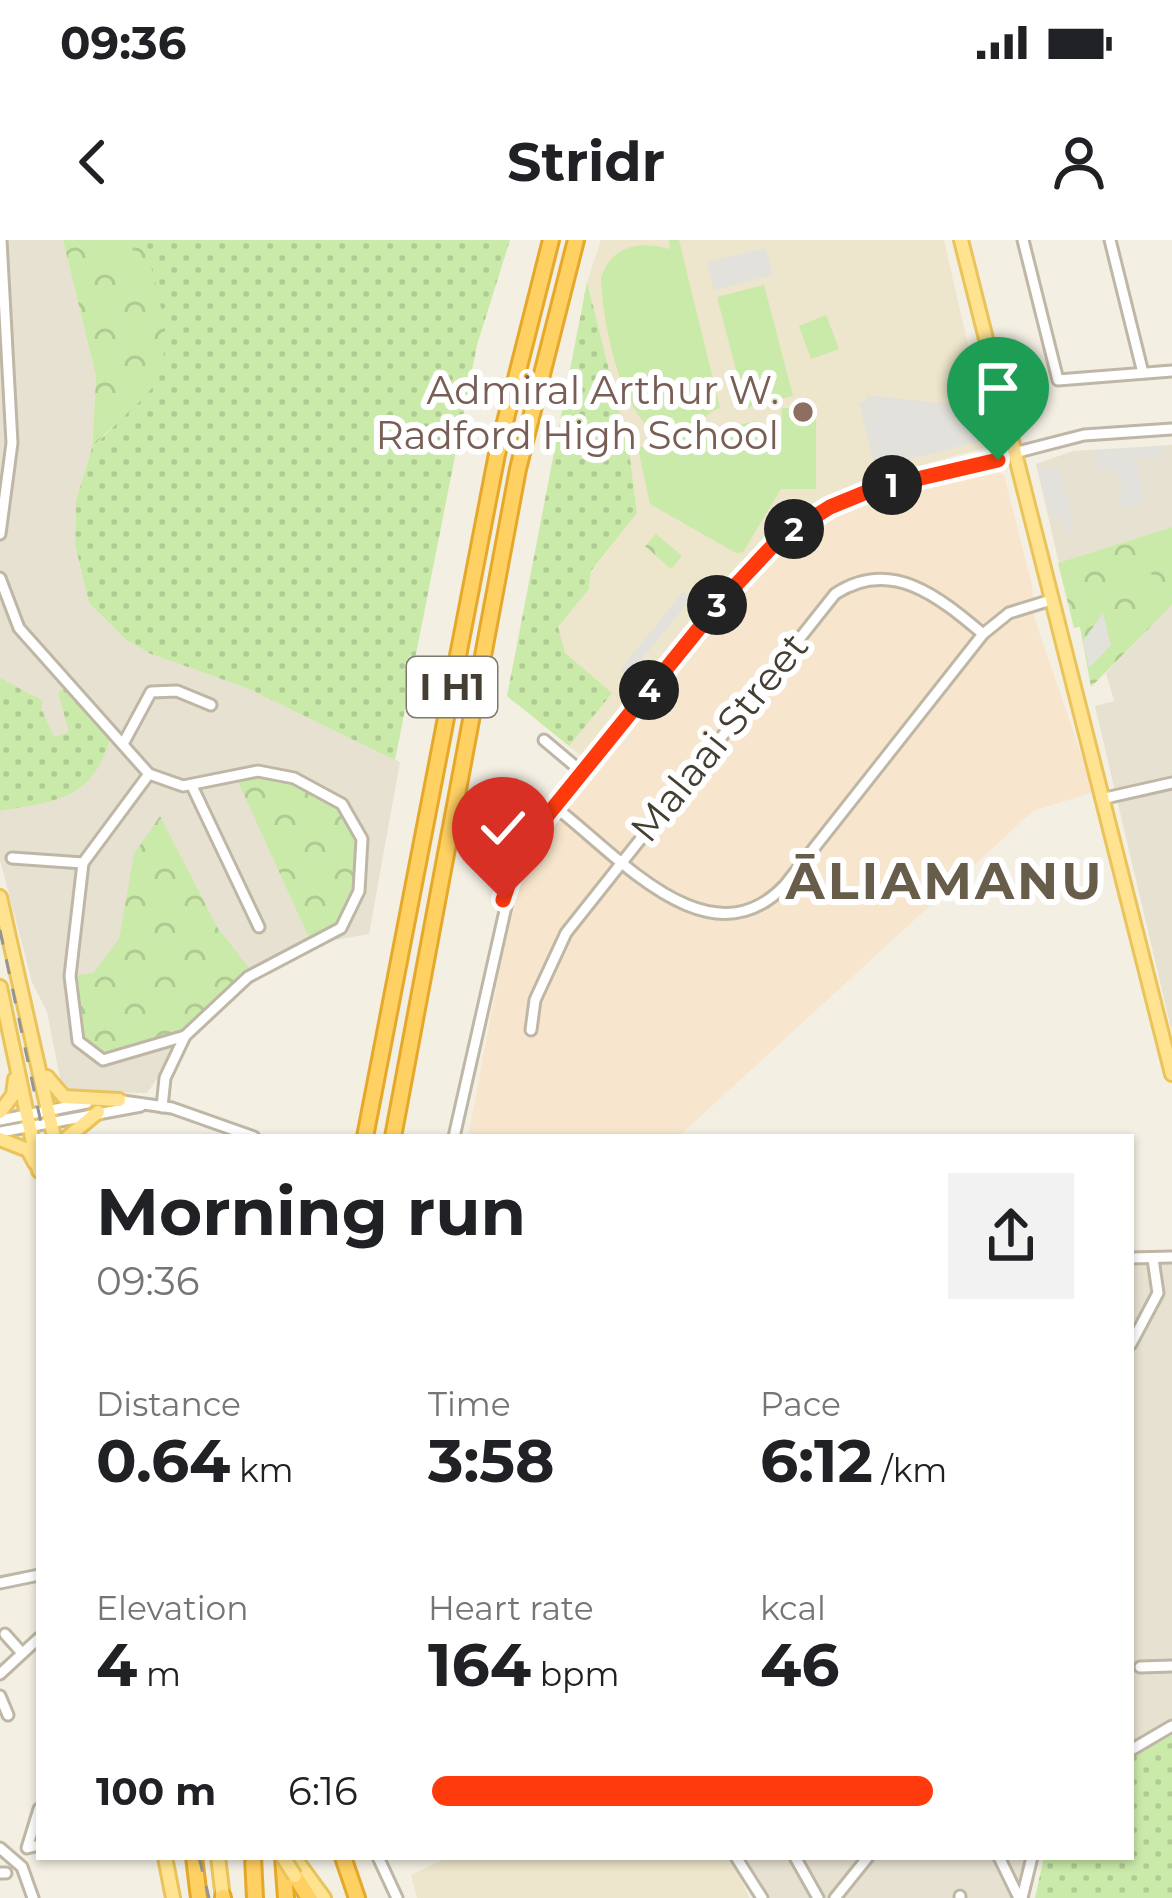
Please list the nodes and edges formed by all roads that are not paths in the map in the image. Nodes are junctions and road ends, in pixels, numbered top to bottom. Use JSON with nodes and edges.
{"nodes":[{"id":1,"x":1,"y":240,"type":"edge"},
{"id":2,"x":551,"y":240,"type":"edge"},
{"id":3,"x":576,"y":240,"type":"edge"},
{"id":4,"x":961,"y":240,"type":"edge"},
{"id":5,"x":1023,"y":240,"type":"edge"},
{"id":6,"x":1110,"y":240,"type":"edge"},
{"id":7,"x":1172,"y":371,"type":"edge"},
{"id":8,"x":1143,"y":373,"type":"junction"},
{"id":9,"x":1172,"y":429,"type":"edge"},
{"id":10,"x":1016,"y":454,"type":"junction"},
{"id":11,"x":0,"y":534,"type":"edge"},
{"id":12,"x":0,"y":580,"type":"edge"},
{"id":13,"x":1052,"y":600,"type":"junction"},
{"id":14,"x":0,"y":607,"type":"edge"},
{"id":15,"x":19,"y":628,"type":"junction"},
{"id":16,"x":983,"y":634,"type":"junction"},
{"id":17,"x":212,"y":705,"type":"dead end"},
{"id":18,"x":544,"y":740,"type":"dead end"},
{"id":19,"x":123,"y":744,"type":"junction"},
{"id":20,"x":582,"y":772,"type":"junction"},
{"id":21,"x":148,"y":774,"type":"junction"},
{"id":22,"x":1172,"y":783,"type":"edge"},
{"id":23,"x":192,"y":786,"type":"junction"},
{"id":24,"x":1101,"y":800,"type":"junction"},
{"id":25,"x":555,"y":807,"type":"junction"},
{"id":26,"x":12,"y":858,"type":"dead end"},
{"id":27,"x":621,"y":859,"type":"junction"},
{"id":28,"x":83,"y":863,"type":"junction"},
{"id":29,"x":0,"y":897,"type":"edge"},
{"id":30,"x":259,"y":927,"type":"dead end"},
{"id":31,"x":0,"y":987,"type":"edge"},
{"id":32,"x":531,"y":1030,"type":"dead end"},
{"id":33,"x":33,"y":1034,"type":"junction"},
{"id":34,"x":185,"y":1036,"type":"junction"},
{"id":35,"x":13,"y":1042,"type":"junction"},
{"id":36,"x":1172,"y":1074,"type":"edge"},
{"id":37,"x":119,"y":1100,"type":"junction"},
{"id":38,"x":146,"y":1105,"type":"junction"},
{"id":39,"x":162,"y":1106,"type":"junction"},
{"id":40,"x":98,"y":1112,"type":"junction"},
{"id":41,"x":0,"y":1116,"type":"edge"},
{"id":42,"x":28,"y":1121,"type":"junction"},
{"id":43,"x":51,"y":1123,"type":"edge"},
{"id":44,"x":72,"y":1134,"type":"edge"},
{"id":45,"x":245,"y":1134,"type":"edge"},
{"id":46,"x":366,"y":1134,"type":"edge"},
{"id":47,"x":393,"y":1134,"type":"edge"},
{"id":48,"x":455,"y":1134,"type":"edge"},
{"id":49,"x":0,"y":1136,"type":"edge"},
{"id":50,"x":36,"y":1157,"type":"edge"},
{"id":51,"x":36,"y":1165,"type":"edge"},
{"id":52,"x":1172,"y":1257,"type":"edge"},
{"id":53,"x":1134,"y":1258,"type":"edge"},
{"id":54,"x":1153,"y":1259,"type":"junction"},
{"id":55,"x":1134,"y":1334,"type":"edge"},
{"id":56,"x":36,"y":1576,"type":"edge"},
{"id":57,"x":0,"y":1583,"type":"edge"},
{"id":58,"x":5,"y":1634,"type":"dead end"},
{"id":59,"x":36,"y":1641,"type":"edge"},
{"id":60,"x":22,"y":1653,"type":"junction"},
{"id":61,"x":1140,"y":1666,"type":"dead end"},
{"id":62,"x":1172,"y":1666,"type":"edge"},
{"id":63,"x":0,"y":1675,"type":"edge"},
{"id":64,"x":0,"y":1696,"type":"edge"},
{"id":65,"x":8,"y":1715,"type":"dead end"},
{"id":66,"x":1172,"y":1726,"type":"edge"},
{"id":67,"x":1134,"y":1748,"type":"edge"},
{"id":68,"x":33,"y":1846,"type":"edge"},
{"id":69,"x":0,"y":1848,"type":"edge"},
{"id":70,"x":16,"y":1859,"type":"junction"},
{"id":71,"x":165,"y":1860,"type":"edge"},
{"id":72,"x":191,"y":1860,"type":"edge"},
{"id":73,"x":192,"y":1860,"type":"edge"},
{"id":74,"x":218,"y":1860,"type":"edge"},
{"id":75,"x":253,"y":1860,"type":"edge"},
{"id":76,"x":283,"y":1860,"type":"edge"},
{"id":77,"x":342,"y":1860,"type":"edge"},
{"id":78,"x":379,"y":1860,"type":"edge"},
{"id":79,"x":738,"y":1860,"type":"edge"},
{"id":80,"x":797,"y":1860,"type":"edge"},
{"id":81,"x":866,"y":1860,"type":"edge"},
{"id":82,"x":1001,"y":1860,"type":"edge"},
{"id":83,"x":1031,"y":1860,"type":"edge"},
{"id":84,"x":303,"y":1882,"type":"edge"},
{"id":85,"x":33,"y":1898,"type":"edge"},
{"id":86,"x":173,"y":1898,"type":"edge"},
{"id":87,"x":190,"y":1898,"type":"edge"},
{"id":88,"x":200,"y":1898,"type":"edge"},
{"id":89,"x":223,"y":1898,"type":"edge"},
{"id":90,"x":255,"y":1898,"type":"edge"},
{"id":91,"x":286,"y":1898,"type":"edge"},
{"id":92,"x":324,"y":1898,"type":"edge"},
{"id":93,"x":354,"y":1898,"type":"edge"},
{"id":94,"x":397,"y":1898,"type":"edge"},
{"id":95,"x":762,"y":1898,"type":"edge"},
{"id":96,"x":818,"y":1898,"type":"edge"},
{"id":97,"x":835,"y":1898,"type":"edge"},
{"id":98,"x":1021,"y":1898,"type":"edge"}],
"edges":[{"from":1,"to":11,"type":"street"},
{"from":2,"to":46,"type":"highway","number":"I H1"},
{"from":3,"to":47,"type":"highway","number":"I H1"},
{"from":4,"to":10,"type":"main road"},
{"from":5,"to":8,"type":"street"},
{"from":6,"to":8,"type":"street"},
{"from":7,"to":8,"type":"street"},
{"from":9,"to":10,"type":"street"},
{"from":10,"to":13,"type":"main road"},
{"from":10,"to":20,"type":"street"},
{"from":12,"to":15,"type":"street"},
{"from":13,"to":16,"type":"street"},
{"from":13,"to":24,"type":"main road"},
{"from":14,"to":15,"type":"street"},
{"from":15,"to":19,"type":"street"},
{"from":16,"to":27,"type":"street","name":"Malaai Street"},
{"from":16,"to":27,"type":"street"},
{"from":17,"to":19,"type":"street"},
{"from":18,"to":20,"type":"street"},
{"from":19,"to":21,"type":"street"},
{"from":20,"to":25,"type":"street"},
{"from":21,"to":23,"type":"street"},
{"from":21,"to":28,"type":"street"},
{"from":22,"to":24,"type":"street"},
{"from":23,"to":30,"type":"street"},
{"from":23,"to":34,"type":"street"},
{"from":24,"to":36,"type":"main road"},
{"from":25,"to":27,"type":"street"},
{"from":25,"to":48,"type":"street"},
{"from":26,"to":28,"type":"street"},
{"from":27,"to":32,"type":"street","name":"Malaai Street"},
{"from":28,"to":34,"type":"street"},
{"from":29,"to":33,"type":"main road"},
{"from":31,"to":35,"type":"main road"},
{"from":33,"to":37,"type":"main road"},
{"from":33,"to":43,"type":"main road"},
{"from":34,"to":39,"type":"street"},
{"from":35,"to":41,"type":"main road"},
{"from":35,"to":42,"type":"main road"},
{"from":37,"to":38,"type":"street"},
{"from":37,"to":43,"type":"street"},
{"from":38,"to":39,"type":"street"},
{"from":38,"to":40,"type":"street"},
{"from":39,"to":45,"type":"street"},
{"from":40,"to":43,"type":"street"},
{"from":40,"to":44,"type":"main road"},
{"from":41,"to":42,"type":"street"},
{"from":42,"to":43,"type":"street"},
{"from":42,"to":49,"type":"street"},
{"from":42,"to":50,"type":"main road"},
{"from":49,"to":51,"type":"main road"},
{"from":52,"to":54,"type":"street"},
{"from":53,"to":54,"type":"street"},
{"from":54,"to":55,"type":"street"},
{"from":56,"to":57,"type":"street"},
{"from":58,"to":60,"type":"street"},
{"from":59,"to":60,"type":"street"},
{"from":60,"to":63,"type":"street"},
{"from":61,"to":62,"type":"street"},
{"from":64,"to":65,"type":"street"},
{"from":66,"to":67,"type":"street"},
{"from":68,"to":70,"type":"street"},
{"from":69,"to":70,"type":"street"},
{"from":70,"to":85,"type":"street"},
{"from":71,"to":86,"type":"main road"},
{"from":72,"to":87,"type":"highway"},
{"from":73,"to":88,"type":"highway"},
{"from":74,"to":89,"type":"main road"},
{"from":75,"to":90,"type":"highway"},
{"from":76,"to":91,"type":"highway"},
{"from":77,"to":93,"type":"highway"},
{"from":78,"to":94,"type":"street"},
{"from":79,"to":95,"type":"street"},
{"from":80,"to":96,"type":"street"},
{"from":81,"to":97,"type":"street"},
{"from":82,"to":98,"type":"street"},
{"from":83,"to":98,"type":"street"},
{"from":84,"to":92,"type":"main road"}]}
